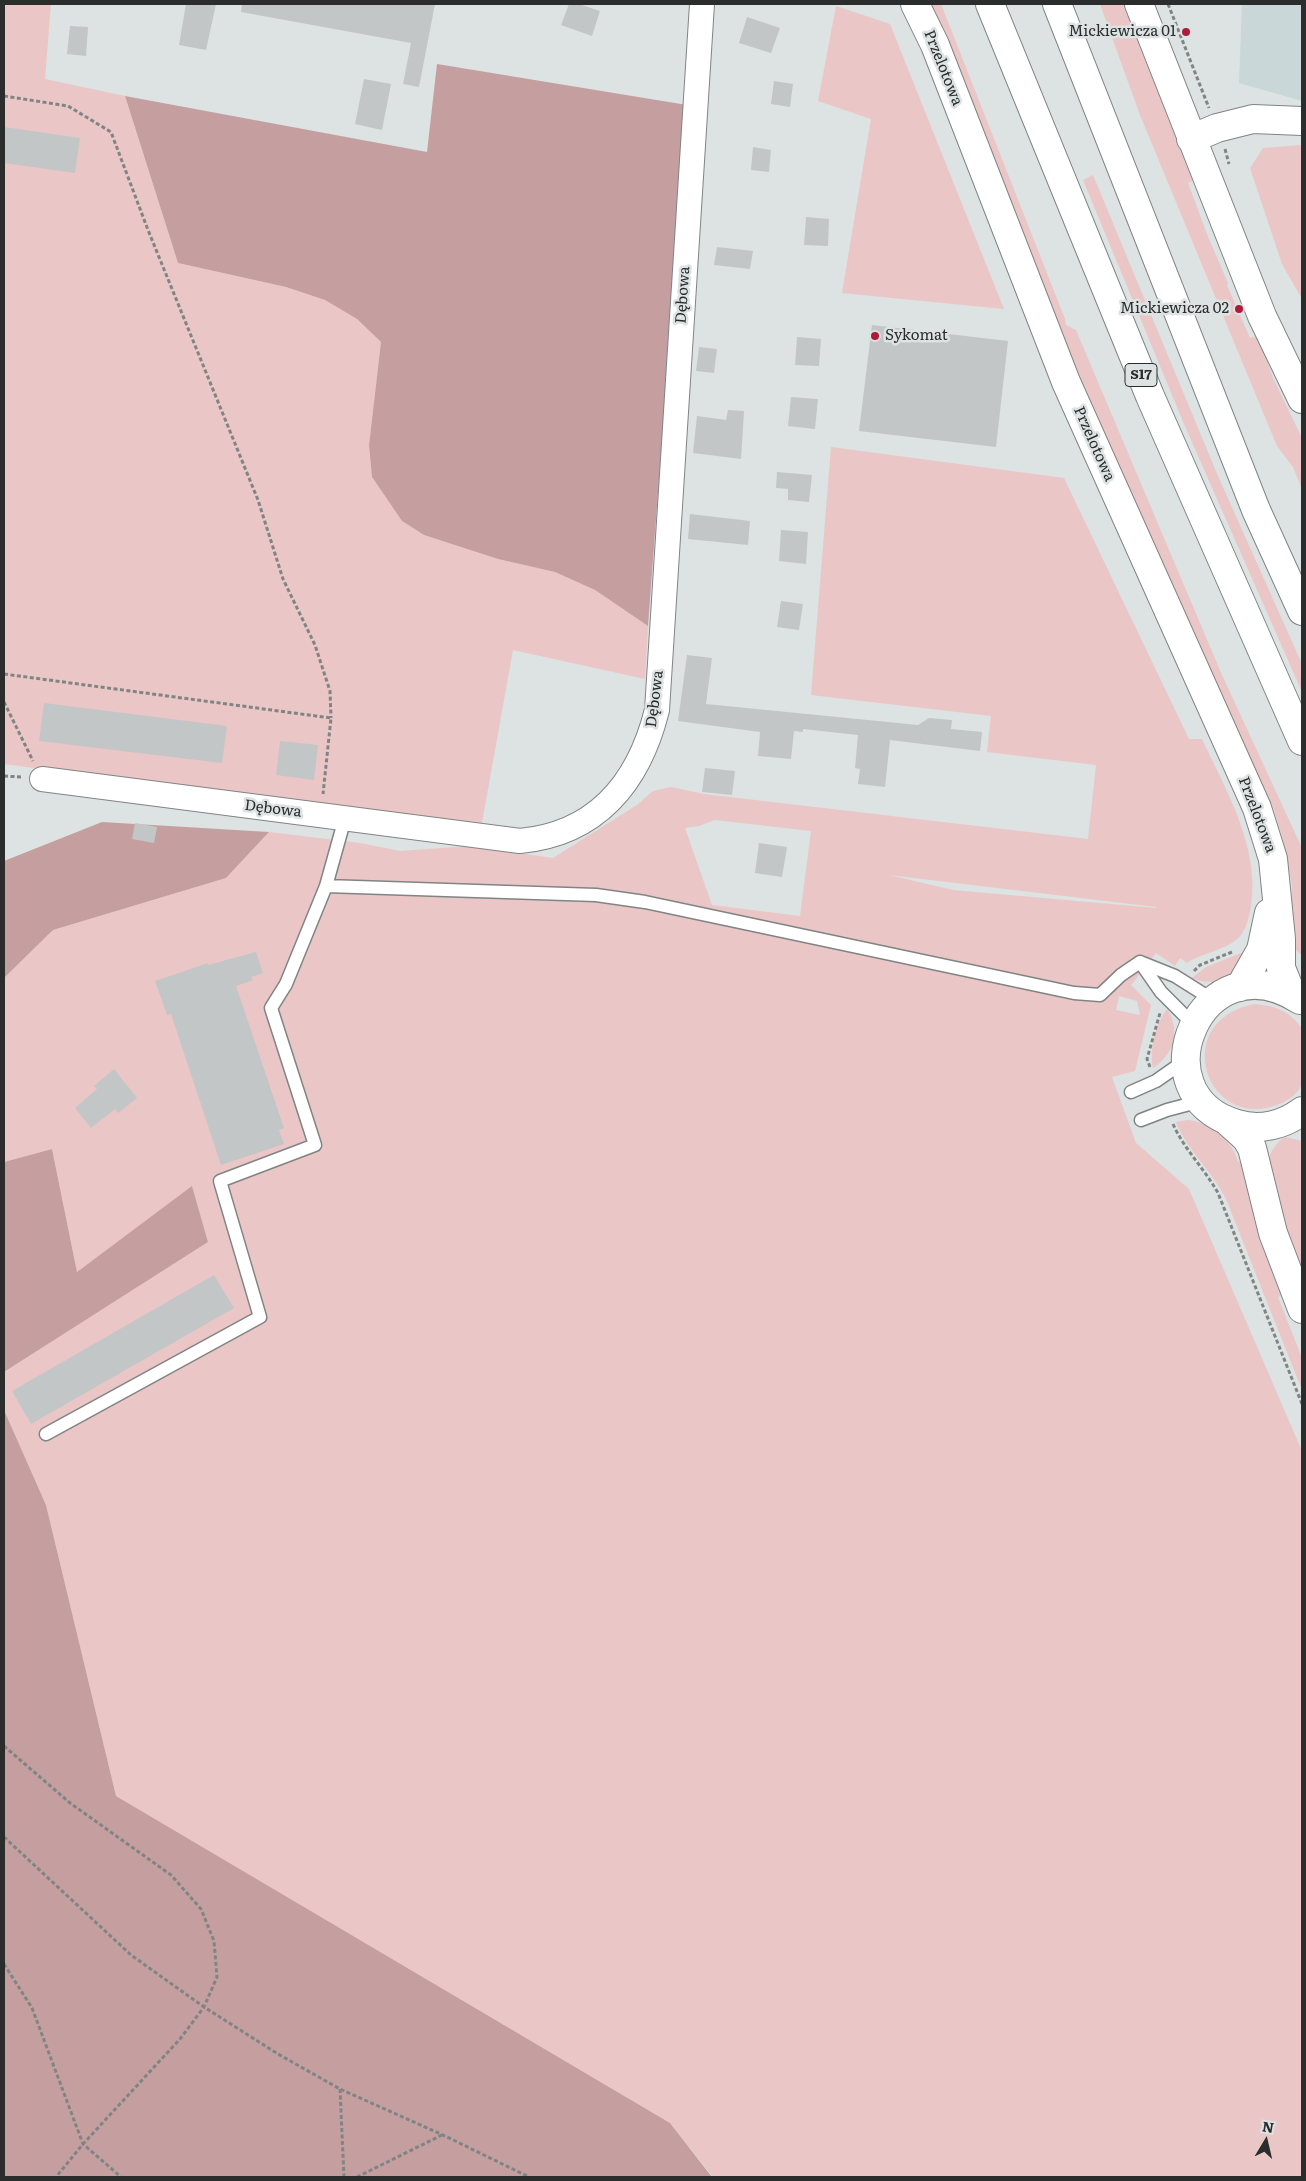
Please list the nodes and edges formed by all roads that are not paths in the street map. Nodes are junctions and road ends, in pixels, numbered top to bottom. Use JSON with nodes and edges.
{"nodes":[{"id":1,"x":702,"y":4,"type":"edge"},
{"id":2,"x":915,"y":4,"type":"edge"},
{"id":3,"x":990,"y":4,"type":"edge"},
{"id":4,"x":1058,"y":4,"type":"edge"},
{"id":5,"x":1139,"y":4,"type":"edge"},
{"id":6,"x":1302,"y":120,"type":"edge"},
{"id":7,"x":1191,"y":138,"type":"junction"},
{"id":8,"x":1302,"y":399,"type":"edge"},
{"id":9,"x":1256,"y":510,"type":"junction"},
{"id":10,"x":1302,"y":572,"type":"edge"},
{"id":11,"x":1302,"y":611,"type":"edge"},
{"id":12,"x":1302,"y":741,"type":"edge"},
{"id":13,"x":42,"y":779,"type":"road end"},
{"id":14,"x":345,"y":818,"type":"junction"},
{"id":15,"x":1276,"y":882,"type":"junction"},
{"id":16,"x":326,"y":886,"type":"junction"},
{"id":17,"x":1140,"y":962,"type":"junction"},
{"id":18,"x":1240,"y":987,"type":"junction"},
{"id":19,"x":1297,"y":998,"type":"edge"},
{"id":20,"x":1213,"y":1000,"type":"junction"},
{"id":21,"x":1193,"y":1024,"type":"junction"},
{"id":22,"x":1186,"y":1060,"type":"junction"},
{"id":23,"x":1131,"y":1092,"type":"dead end"},
{"id":24,"x":1201,"y":1101,"type":"junction"},
{"id":25,"x":1299,"y":1117,"type":"edge"},
{"id":26,"x":1141,"y":1120,"type":"dead end"},
{"id":27,"x":1226,"y":1120,"type":"junction"},
{"id":28,"x":1302,"y":1309,"type":"edge"},
{"id":29,"x":46,"y":1434,"type":"dead end"}],
"edges":[{"from":1,"to":14,"type":"street","name":"Dębowa"},
{"from":2,"to":15,"type":"main road","name":"Przelotowa"},
{"from":3,"to":12,"type":"main road","number":"S17"},
{"from":4,"to":9,"type":"main road"},
{"from":5,"to":7,"type":"main road"},
{"from":6,"to":7,"type":"main road"},
{"from":7,"to":8,"type":"main road"},
{"from":9,"to":10,"type":"main road"},
{"from":9,"to":11,"type":"main road"},
{"from":13,"to":14,"type":"street","name":"Dębowa"},
{"from":14,"to":16,"type":"lane"},
{"from":15,"to":18,"type":"main road","name":"Przelotowa"},
{"from":15,"to":19,"type":"main road","name":"Przelotowa"},
{"from":16,"to":17,"type":"lane"},
{"from":16,"to":29,"type":"lane"},
{"from":17,"to":20,"type":"lane"},
{"from":17,"to":21,"type":"lane"},
{"from":18,"to":19,"type":"main road"},
{"from":18,"to":20,"type":"main road"},
{"from":20,"to":21,"type":"main road"},
{"from":21,"to":22,"type":"main road"},
{"from":22,"to":23,"type":"lane"},
{"from":22,"to":24,"type":"main road"},
{"from":24,"to":26,"type":"lane"},
{"from":24,"to":27,"type":"main road"},
{"from":25,"to":27,"type":"main road"},
{"from":27,"to":28,"type":"main road"}]}
